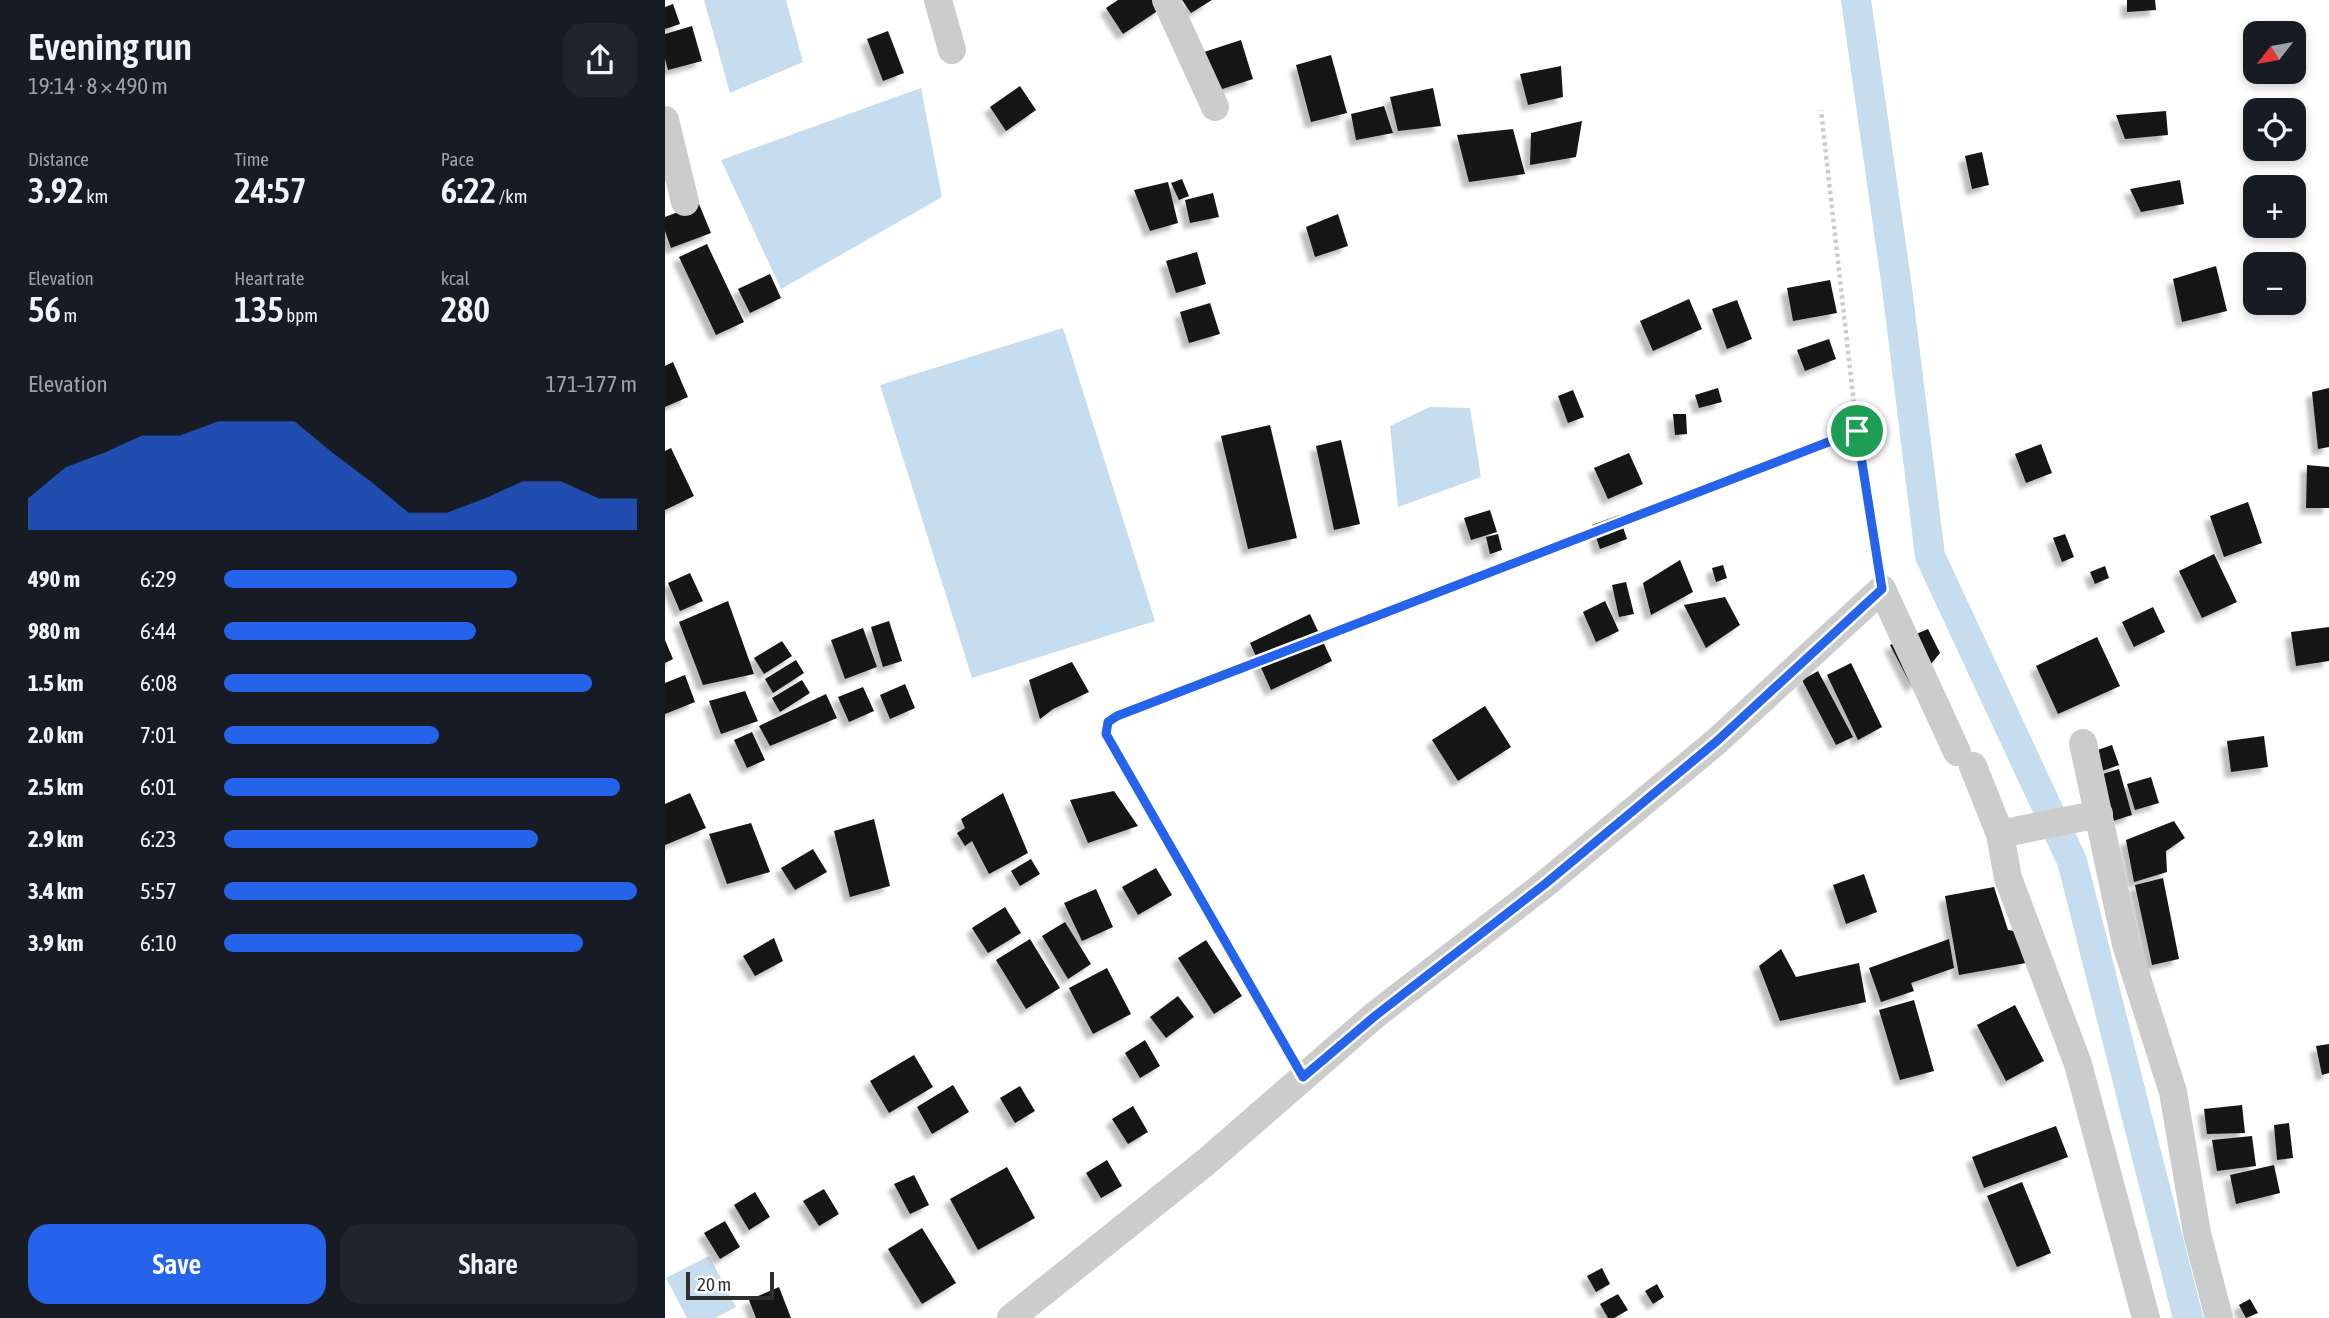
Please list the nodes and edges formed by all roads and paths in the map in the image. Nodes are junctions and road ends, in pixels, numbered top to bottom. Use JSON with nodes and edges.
{"nodes":[{"id":1,"x":938,"y":0,"type":"edge"},
{"id":2,"x":1166,"y":0,"type":"edge"},
{"id":3,"x":952,"y":50,"type":"dead end"},
{"id":4,"x":1215,"y":107,"type":"dead end"},
{"id":5,"x":1821,"y":110,"type":"dead end"},
{"id":6,"x":665,"y":120,"type":"edge"},
{"id":7,"x":685,"y":202,"type":"dead end"},
{"id":8,"x":1857,"y":431,"type":"junction"},
{"id":9,"x":1882,"y":589,"type":"junction"},
{"id":10,"x":2083,"y":743,"type":"dead end"},
{"id":11,"x":2099,"y":814,"type":"junction"},
{"id":12,"x":2000,"y":834,"type":"junction"},
{"id":13,"x":1303,"y":1077,"type":"junction"},
{"id":14,"x":1010,"y":1318,"type":"edge"},
{"id":15,"x":2146,"y":1318,"type":"edge"},
{"id":16,"x":2219,"y":1318,"type":"edge"}],
"edges":[{"from":1,"to":3,"type":"street"},
{"from":2,"to":4,"type":"street"},
{"from":5,"to":8,"type":"path"},
{"from":6,"to":7,"type":"street"},
{"from":8,"to":9,"type":"path"},
{"from":8,"to":13,"type":"path"},
{"from":9,"to":12,"type":"street"},
{"from":9,"to":13,"type":"street"},
{"from":10,"to":11,"type":"street"},
{"from":11,"to":12,"type":"street"},
{"from":11,"to":16,"type":"street"},
{"from":12,"to":15,"type":"street"},
{"from":13,"to":14,"type":"street"}]}
